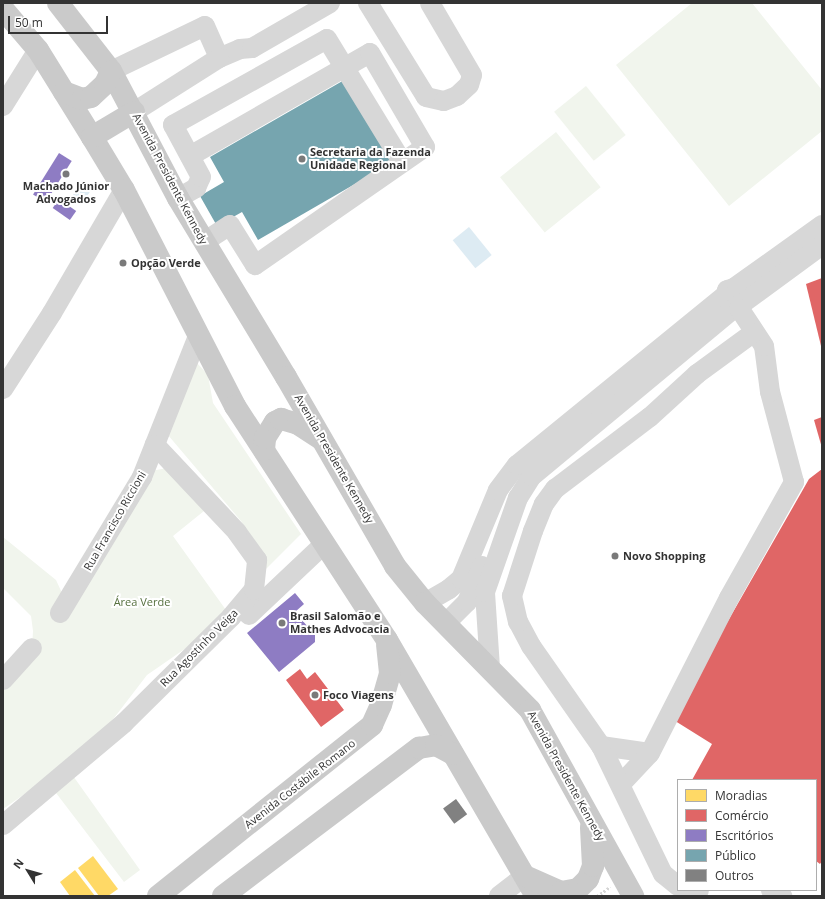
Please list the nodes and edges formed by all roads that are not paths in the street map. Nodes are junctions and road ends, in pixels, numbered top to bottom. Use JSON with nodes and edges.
{"nodes":[{"id":1,"x":58,"y":3,"type":"edge"},
{"id":2,"x":307,"y":3,"type":"edge"},
{"id":3,"x":330,"y":3,"type":"edge"},
{"id":4,"x":368,"y":3,"type":"edge"},
{"id":5,"x":430,"y":3,"type":"edge"},
{"id":6,"x":3,"y":9,"type":"edge"},
{"id":7,"x":240,"y":48,"type":"junction"},
{"id":8,"x":38,"y":50,"type":"junction"},
{"id":9,"x":220,"y":58,"type":"junction"},
{"id":10,"x":344,"y":67,"type":"junction"},
{"id":11,"x":111,"y":71,"type":"junction"},
{"id":12,"x":64,"y":92,"type":"junction"},
{"id":13,"x":3,"y":106,"type":"edge"},
{"id":14,"x":134,"y":112,"type":"junction"},
{"id":15,"x":92,"y":137,"type":"junction"},
{"id":16,"x":190,"y":156,"type":"junction"},
{"id":17,"x":402,"y":162,"type":"junction"},
{"id":18,"x":124,"y":190,"type":"junction"},
{"id":19,"x":178,"y":198,"type":"junction"},
{"id":20,"x":822,"y":225,"type":"edge"},
{"id":21,"x":204,"y":242,"type":"junction"},
{"id":22,"x":822,"y":245,"type":"edge"},
{"id":23,"x":735,"y":301,"type":"junction"},
{"id":24,"x":753,"y":333,"type":"junction"},
{"id":25,"x":198,"y":336,"type":"junction"},
{"id":26,"x":3,"y":390,"type":"edge"},
{"id":27,"x":595,"y":422,"type":"junction"},
{"id":28,"x":324,"y":440,"type":"junction"},
{"id":29,"x":620,"y":440,"type":"junction"},
{"id":30,"x":155,"y":445,"type":"junction"},
{"id":31,"x":264,"y":450,"type":"junction"},
{"id":32,"x":503,"y":483,"type":"junction"},
{"id":33,"x":324,"y":544,"type":"junction"},
{"id":34,"x":425,"y":602,"type":"junction"},
{"id":35,"x":60,"y":613,"type":"dead end"},
{"id":36,"x":249,"y":615,"type":"dead end"},
{"id":37,"x":446,"y":624,"type":"junction"},
{"id":38,"x":387,"y":640,"type":"junction"},
{"id":39,"x":32,"y":648,"type":"dead end"},
{"id":40,"x":490,"y":668,"type":"junction"},
{"id":41,"x":3,"y":680,"type":"edge"},
{"id":42,"x":601,"y":746,"type":"junction"},
{"id":43,"x":650,"y":753,"type":"junction"},
{"id":44,"x":453,"y":754,"type":"junction"},
{"id":45,"x":621,"y":784,"type":"junction"},
{"id":46,"x":591,"y":824,"type":"junction"},
{"id":47,"x":3,"y":825,"type":"edge"},
{"id":48,"x":525,"y":876,"type":"junction"},
{"id":49,"x":677,"y":885,"type":"edge"},
{"id":50,"x":773,"y":891,"type":"edge"},
{"id":51,"x":161,"y":895,"type":"edge"},
{"id":52,"x":223,"y":896,"type":"edge"},
{"id":53,"x":499,"y":896,"type":"edge"},
{"id":54,"x":536,"y":896,"type":"edge"},
{"id":55,"x":633,"y":896,"type":"edge"},
{"id":56,"x":782,"y":896,"type":"edge"}],
"edges":[{"from":1,"to":11,"type":"main road","name":"Avenida Presidente Kennedy"},
{"from":2,"to":7,"type":"street"},
{"from":3,"to":7,"type":"street"},
{"from":4,"to":5,"type":"street"},
{"from":6,"to":8,"type":"main road"},
{"from":7,"to":9,"type":"street"},
{"from":8,"to":12,"type":"main road"},
{"from":8,"to":13,"type":"street"},
{"from":9,"to":11,"type":"street"},
{"from":9,"to":14,"type":"street"},
{"from":10,"to":16,"type":"street"},
{"from":10,"to":16,"type":"street"},
{"from":10,"to":17,"type":"street"},
{"from":10,"to":17,"type":"street"},
{"from":11,"to":12,"type":"main road"},
{"from":11,"to":14,"type":"main road","name":"Avenida Presidente Kennedy"},
{"from":12,"to":15,"type":"main road"},
{"from":14,"to":15,"type":"main road"},
{"from":14,"to":19,"type":"main road","name":"Avenida Presidente Kennedy"},
{"from":15,"to":18,"type":"main road"},
{"from":16,"to":19,"type":"street"},
{"from":17,"to":21,"type":"street"},
{"from":18,"to":25,"type":"main road"},
{"from":18,"to":26,"type":"street"},
{"from":19,"to":21,"type":"main road","name":"Avenida Presidente Kennedy"},
{"from":20,"to":23,"type":"street"},
{"from":21,"to":28,"type":"main road","name":"Avenida Presidente Kennedy"},
{"from":22,"to":23,"type":"street"},
{"from":23,"to":24,"type":"street"},
{"from":23,"to":27,"type":"street"},
{"from":23,"to":32,"type":"street"},
{"from":24,"to":29,"type":"street"},
{"from":24,"to":43,"type":"street"},
{"from":25,"to":30,"type":"street","name":"Rua Francisco Riccioni"},
{"from":25,"to":31,"type":"main road"},
{"from":27,"to":29,"type":"street"},
{"from":27,"to":40,"type":"street"},
{"from":28,"to":31,"type":"main road"},
{"from":28,"to":34,"type":"main road","name":"Avenida Presidente Kennedy"},
{"from":29,"to":42,"type":"street"},
{"from":30,"to":35,"type":"street","name":"Rua Francisco Riccioni"},
{"from":30,"to":47,"type":"street","name":"Rua Agostinho Veiga"},
{"from":31,"to":33,"type":"main road"},
{"from":32,"to":34,"type":"street"},
{"from":32,"to":37,"type":"street"},
{"from":33,"to":36,"type":"street"},
{"from":33,"to":38,"type":"main road"},
{"from":34,"to":37,"type":"main road","name":"Avenida Presidente Kennedy"},
{"from":37,"to":40,"type":"main road","name":"Avenida Presidente Kennedy"},
{"from":38,"to":44,"type":"main road"},
{"from":38,"to":51,"type":"main road","name":"Avenida Costábile Romano"},
{"from":39,"to":41,"type":"street"},
{"from":40,"to":46,"type":"main road","name":"Avenida Presidente Kennedy"},
{"from":42,"to":43,"type":"street"},
{"from":42,"to":45,"type":"street"},
{"from":43,"to":45,"type":"street"},
{"from":44,"to":48,"type":"main road"},
{"from":44,"to":52,"type":"main road"},
{"from":45,"to":49,"type":"street"},
{"from":46,"to":48,"type":"main road"},
{"from":46,"to":55,"type":"main road","name":"Avenida Presidente Kennedy"},
{"from":48,"to":53,"type":"street"},
{"from":48,"to":54,"type":"main road"},
{"from":50,"to":56,"type":"street"}]}
